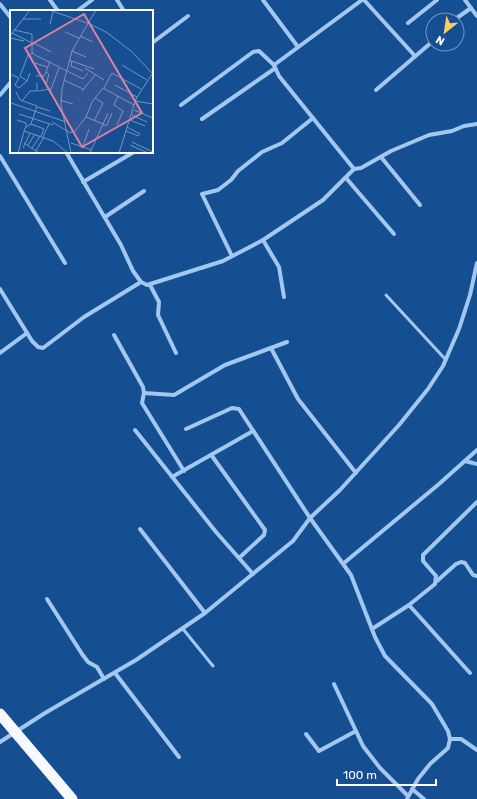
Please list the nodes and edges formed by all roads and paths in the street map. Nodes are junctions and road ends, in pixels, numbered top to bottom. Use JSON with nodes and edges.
{"nodes":[{"id":1,"x":50,"y":0,"type":"edge"},
{"id":2,"x":92,"y":0,"type":"edge"},
{"id":3,"x":117,"y":0,"type":"edge"},
{"id":4,"x":263,"y":0,"type":"edge"},
{"id":5,"x":363,"y":0,"type":"edge"},
{"id":6,"x":437,"y":0,"type":"edge"},
{"id":7,"x":465,"y":0,"type":"edge"},
{"id":8,"x":0,"y":4,"type":"edge"},
{"id":9,"x":471,"y":8,"type":"junction"},
{"id":10,"x":57,"y":10,"type":"edge"},
{"id":11,"x":78,"y":10,"type":"edge"},
{"id":12,"x":123,"y":10,"type":"edge"},
{"id":13,"x":465,"y":12,"type":"edge"},
{"id":14,"x":188,"y":16,"type":"dead end"},
{"id":15,"x":477,"y":16,"type":"edge"},
{"id":16,"x":10,"y":17,"type":"edge"},
{"id":17,"x":408,"y":24,"type":"dead end"},
{"id":18,"x":153,"y":42,"type":"edge"},
{"id":19,"x":298,"y":47,"type":"junction"},
{"id":20,"x":425,"y":48,"type":"edge"},
{"id":21,"x":415,"y":56,"type":"junction"},
{"id":22,"x":274,"y":67,"type":"junction"},
{"id":23,"x":10,"y":83,"type":"edge"},
{"id":24,"x":376,"y":90,"type":"dead end"},
{"id":25,"x":0,"y":95,"type":"edge"},
{"id":26,"x":181,"y":105,"type":"dead end"},
{"id":27,"x":313,"y":118,"type":"junction"},
{"id":28,"x":202,"y":119,"type":"dead end"},
{"id":29,"x":477,"y":124,"type":"edge"},
{"id":30,"x":67,"y":153,"type":"edge"},
{"id":31,"x":132,"y":153,"type":"edge"},
{"id":32,"x":0,"y":156,"type":"edge"},
{"id":33,"x":381,"y":157,"type":"junction"},
{"id":34,"x":354,"y":169,"type":"junction"},
{"id":35,"x":346,"y":178,"type":"junction"},
{"id":36,"x":83,"y":182,"type":"junction"},
{"id":37,"x":144,"y":191,"type":"dead end"},
{"id":38,"x":420,"y":205,"type":"dead end"},
{"id":39,"x":105,"y":217,"type":"junction"},
{"id":40,"x":394,"y":234,"type":"dead end"},
{"id":41,"x":263,"y":240,"type":"junction"},
{"id":42,"x":232,"y":256,"type":"junction"},
{"id":43,"x":477,"y":262,"type":"edge"},
{"id":44,"x":65,"y":263,"type":"dead end"},
{"id":45,"x":141,"y":282,"type":"junction"},
{"id":46,"x":150,"y":285,"type":"junction"},
{"id":47,"x":0,"y":289,"type":"edge"},
{"id":48,"x":386,"y":295,"type":"dead end"},
{"id":49,"x":284,"y":297,"type":"dead end"},
{"id":50,"x":27,"y":333,"type":"junction"},
{"id":51,"x":114,"y":335,"type":"dead end"},
{"id":52,"x":287,"y":342,"type":"dead end"},
{"id":53,"x":271,"y":348,"type":"junction"},
{"id":54,"x":176,"y":352,"type":"dead end"},
{"id":55,"x":0,"y":353,"type":"edge"},
{"id":56,"x":446,"y":360,"type":"junction"},
{"id":57,"x":144,"y":393,"type":"junction"},
{"id":58,"x":186,"y":429,"type":"dead end"},
{"id":59,"x":135,"y":430,"type":"dead end"},
{"id":60,"x":253,"y":431,"type":"junction"},
{"id":61,"x":477,"y":450,"type":"edge"},
{"id":62,"x":212,"y":456,"type":"junction"},
{"id":63,"x":465,"y":460,"type":"junction"},
{"id":64,"x":477,"y":464,"type":"edge"},
{"id":65,"x":184,"y":471,"type":"junction"},
{"id":66,"x":356,"y":473,"type":"junction"},
{"id":67,"x":172,"y":477,"type":"junction"},
{"id":68,"x":477,"y":502,"type":"edge"},
{"id":69,"x":310,"y":518,"type":"junction"},
{"id":70,"x":140,"y":529,"type":"dead end"},
{"id":71,"x":239,"y":558,"type":"junction"},
{"id":72,"x":344,"y":564,"type":"junction"},
{"id":73,"x":253,"y":574,"type":"junction"},
{"id":74,"x":477,"y":576,"type":"edge"},
{"id":75,"x":437,"y":581,"type":"junction"},
{"id":76,"x":47,"y":599,"type":"dead end"},
{"id":77,"x":409,"y":605,"type":"junction"},
{"id":78,"x":205,"y":613,"type":"junction"},
{"id":79,"x":182,"y":629,"type":"junction"},
{"id":80,"x":372,"y":629,"type":"junction"},
{"id":81,"x":213,"y":666,"type":"dead end"},
{"id":82,"x":115,"y":673,"type":"junction"},
{"id":83,"x":470,"y":673,"type":"dead end"},
{"id":84,"x":104,"y":679,"type":"junction"},
{"id":85,"x":334,"y":684,"type":"dead end"},
{"id":86,"x":0,"y":714,"type":"edge"},
{"id":87,"x":356,"y":731,"type":"junction"},
{"id":88,"x":15,"y":732,"type":"junction"},
{"id":89,"x":306,"y":734,"type":"dead end"},
{"id":90,"x":450,"y":739,"type":"junction"},
{"id":91,"x":0,"y":742,"type":"edge"},
{"id":92,"x":477,"y":750,"type":"edge"},
{"id":93,"x":179,"y":757,"type":"dead end"},
{"id":94,"x":412,"y":789,"type":"junction"},
{"id":95,"x":407,"y":798,"type":"edge"},
{"id":96,"x":72,"y":799,"type":"edge"},
{"id":97,"x":424,"y":799,"type":"edge"}],
"edges":[{"from":1,"to":10,"type":"street"},
{"from":2,"to":11,"type":"street"},
{"from":3,"to":12,"type":"street"},
{"from":4,"to":19,"type":"street"},
{"from":5,"to":19,"type":"street"},
{"from":5,"to":21,"type":"street"},
{"from":6,"to":17,"type":"street"},
{"from":7,"to":9,"type":"street"},
{"from":8,"to":16,"type":"street"},
{"from":9,"to":13,"type":"street"},
{"from":9,"to":15,"type":"street"},
{"from":14,"to":18,"type":"street"},
{"from":19,"to":22,"type":"street"},
{"from":20,"to":21,"type":"street"},
{"from":21,"to":24,"type":"street"},
{"from":22,"to":26,"type":"street"},
{"from":22,"to":27,"type":"street"},
{"from":22,"to":28,"type":"street"},
{"from":23,"to":25,"type":"street"},
{"from":27,"to":34,"type":"street"},
{"from":27,"to":42,"type":"street"},
{"from":29,"to":33,"type":"street"},
{"from":30,"to":36,"type":"street"},
{"from":31,"to":36,"type":"street"},
{"from":32,"to":44,"type":"street"},
{"from":33,"to":34,"type":"street"},
{"from":33,"to":38,"type":"street"},
{"from":34,"to":35,"type":"street"},
{"from":35,"to":40,"type":"street"},
{"from":35,"to":41,"type":"street"},
{"from":36,"to":39,"type":"street"},
{"from":37,"to":39,"type":"street"},
{"from":39,"to":45,"type":"street"},
{"from":41,"to":42,"type":"street"},
{"from":41,"to":49,"type":"street"},
{"from":42,"to":46,"type":"street"},
{"from":43,"to":56,"type":"street"},
{"from":45,"to":46,"type":"street"},
{"from":45,"to":50,"type":"street"},
{"from":46,"to":54,"type":"street"},
{"from":47,"to":50,"type":"street"},
{"from":48,"to":56,"type":"lane"},
{"from":50,"to":55,"type":"street"},
{"from":51,"to":57,"type":"street"},
{"from":52,"to":53,"type":"street"},
{"from":53,"to":57,"type":"street"},
{"from":53,"to":66,"type":"street"},
{"from":56,"to":66,"type":"street"},
{"from":57,"to":65,"type":"street"},
{"from":58,"to":60,"type":"street"},
{"from":59,"to":67,"type":"street"},
{"from":60,"to":62,"type":"street"},
{"from":60,"to":69,"type":"street"},
{"from":61,"to":63,"type":"street"},
{"from":62,"to":65,"type":"street"},
{"from":62,"to":71,"type":"street"},
{"from":63,"to":64,"type":"street"},
{"from":63,"to":72,"type":"street"},
{"from":65,"to":67,"type":"street"},
{"from":66,"to":69,"type":"street"},
{"from":67,"to":71,"type":"street"},
{"from":68,"to":75,"type":"street"},
{"from":69,"to":72,"type":"street"},
{"from":69,"to":73,"type":"street"},
{"from":70,"to":78,"type":"street"},
{"from":71,"to":73,"type":"street"},
{"from":72,"to":80,"type":"street"},
{"from":73,"to":78,"type":"street"},
{"from":74,"to":75,"type":"street"},
{"from":75,"to":77,"type":"street"},
{"from":76,"to":84,"type":"street"},
{"from":77,"to":80,"type":"street"},
{"from":77,"to":83,"type":"street"},
{"from":78,"to":79,"type":"street"},
{"from":79,"to":81,"type":"lane"},
{"from":79,"to":82,"type":"street"},
{"from":80,"to":90,"type":"street"},
{"from":82,"to":84,"type":"street"},
{"from":82,"to":93,"type":"street"},
{"from":84,"to":88,"type":"street"},
{"from":85,"to":87,"type":"street"},
{"from":86,"to":88,"type":"highway"},
{"from":87,"to":89,"type":"street"},
{"from":87,"to":95,"type":"street"},
{"from":88,"to":91,"type":"street"},
{"from":88,"to":96,"type":"highway"},
{"from":90,"to":92,"type":"street"},
{"from":90,"to":94,"type":"street"},
{"from":94,"to":95,"type":"street"},
{"from":94,"to":97,"type":"street"}]}
